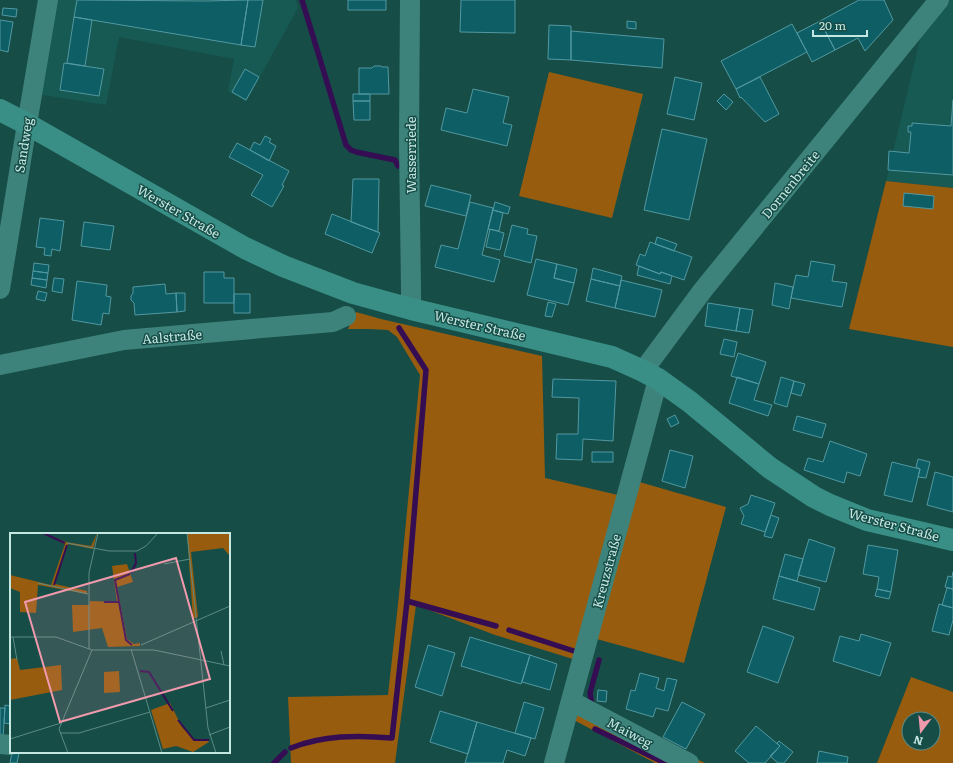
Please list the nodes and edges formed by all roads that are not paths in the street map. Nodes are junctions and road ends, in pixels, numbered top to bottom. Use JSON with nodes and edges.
{"nodes":[{"id":1,"x":48,"y":0,"type":"edge"},
{"id":2,"x":410,"y":0,"type":"edge"},
{"id":3,"x":939,"y":0,"type":"edge"},
{"id":4,"x":0,"y":110,"type":"edge"},
{"id":5,"x":27,"y":124,"type":"junction"},
{"id":6,"x":0,"y":289,"type":"edge"},
{"id":7,"x":411,"y":309,"type":"junction"},
{"id":8,"x":346,"y":316,"type":"dead end"},
{"id":9,"x":0,"y":365,"type":"edge"},
{"id":10,"x":651,"y":375,"type":"junction"},
{"id":11,"x":953,"y":540,"type":"edge"},
{"id":12,"x":571,"y":700,"type":"junction"},
{"id":13,"x":0,"y":744,"type":"edge"},
{"id":14,"x":10,"y":745,"type":"edge"},
{"id":15,"x":554,"y":763,"type":"edge"},
{"id":16,"x":689,"y":763,"type":"edge"}],
"edges":[{"from":1,"to":5,"type":"street","name":"Sandweg"},
{"from":2,"to":7,"type":"street","name":"Wasserriede"},
{"from":3,"to":10,"type":"street","name":"Dornenbreite"},
{"from":4,"to":5,"type":"main road","name":"Werster Straße"},
{"from":5,"to":6,"type":"street","name":"Sandweg"},
{"from":5,"to":7,"type":"main road","name":"Werster Straße"},
{"from":7,"to":10,"type":"main road","name":"Werster Straße"},
{"from":8,"to":9,"type":"street","name":"Aalstraße"},
{"from":10,"to":11,"type":"main road","name":"Werster Straße"},
{"from":10,"to":12,"type":"street","name":"Kreuzstraße"},
{"from":12,"to":15,"type":"street","name":"Kreuzstraße"},
{"from":12,"to":16,"type":"street","name":"Maiweg"},
{"from":13,"to":14,"type":"street"}]}
